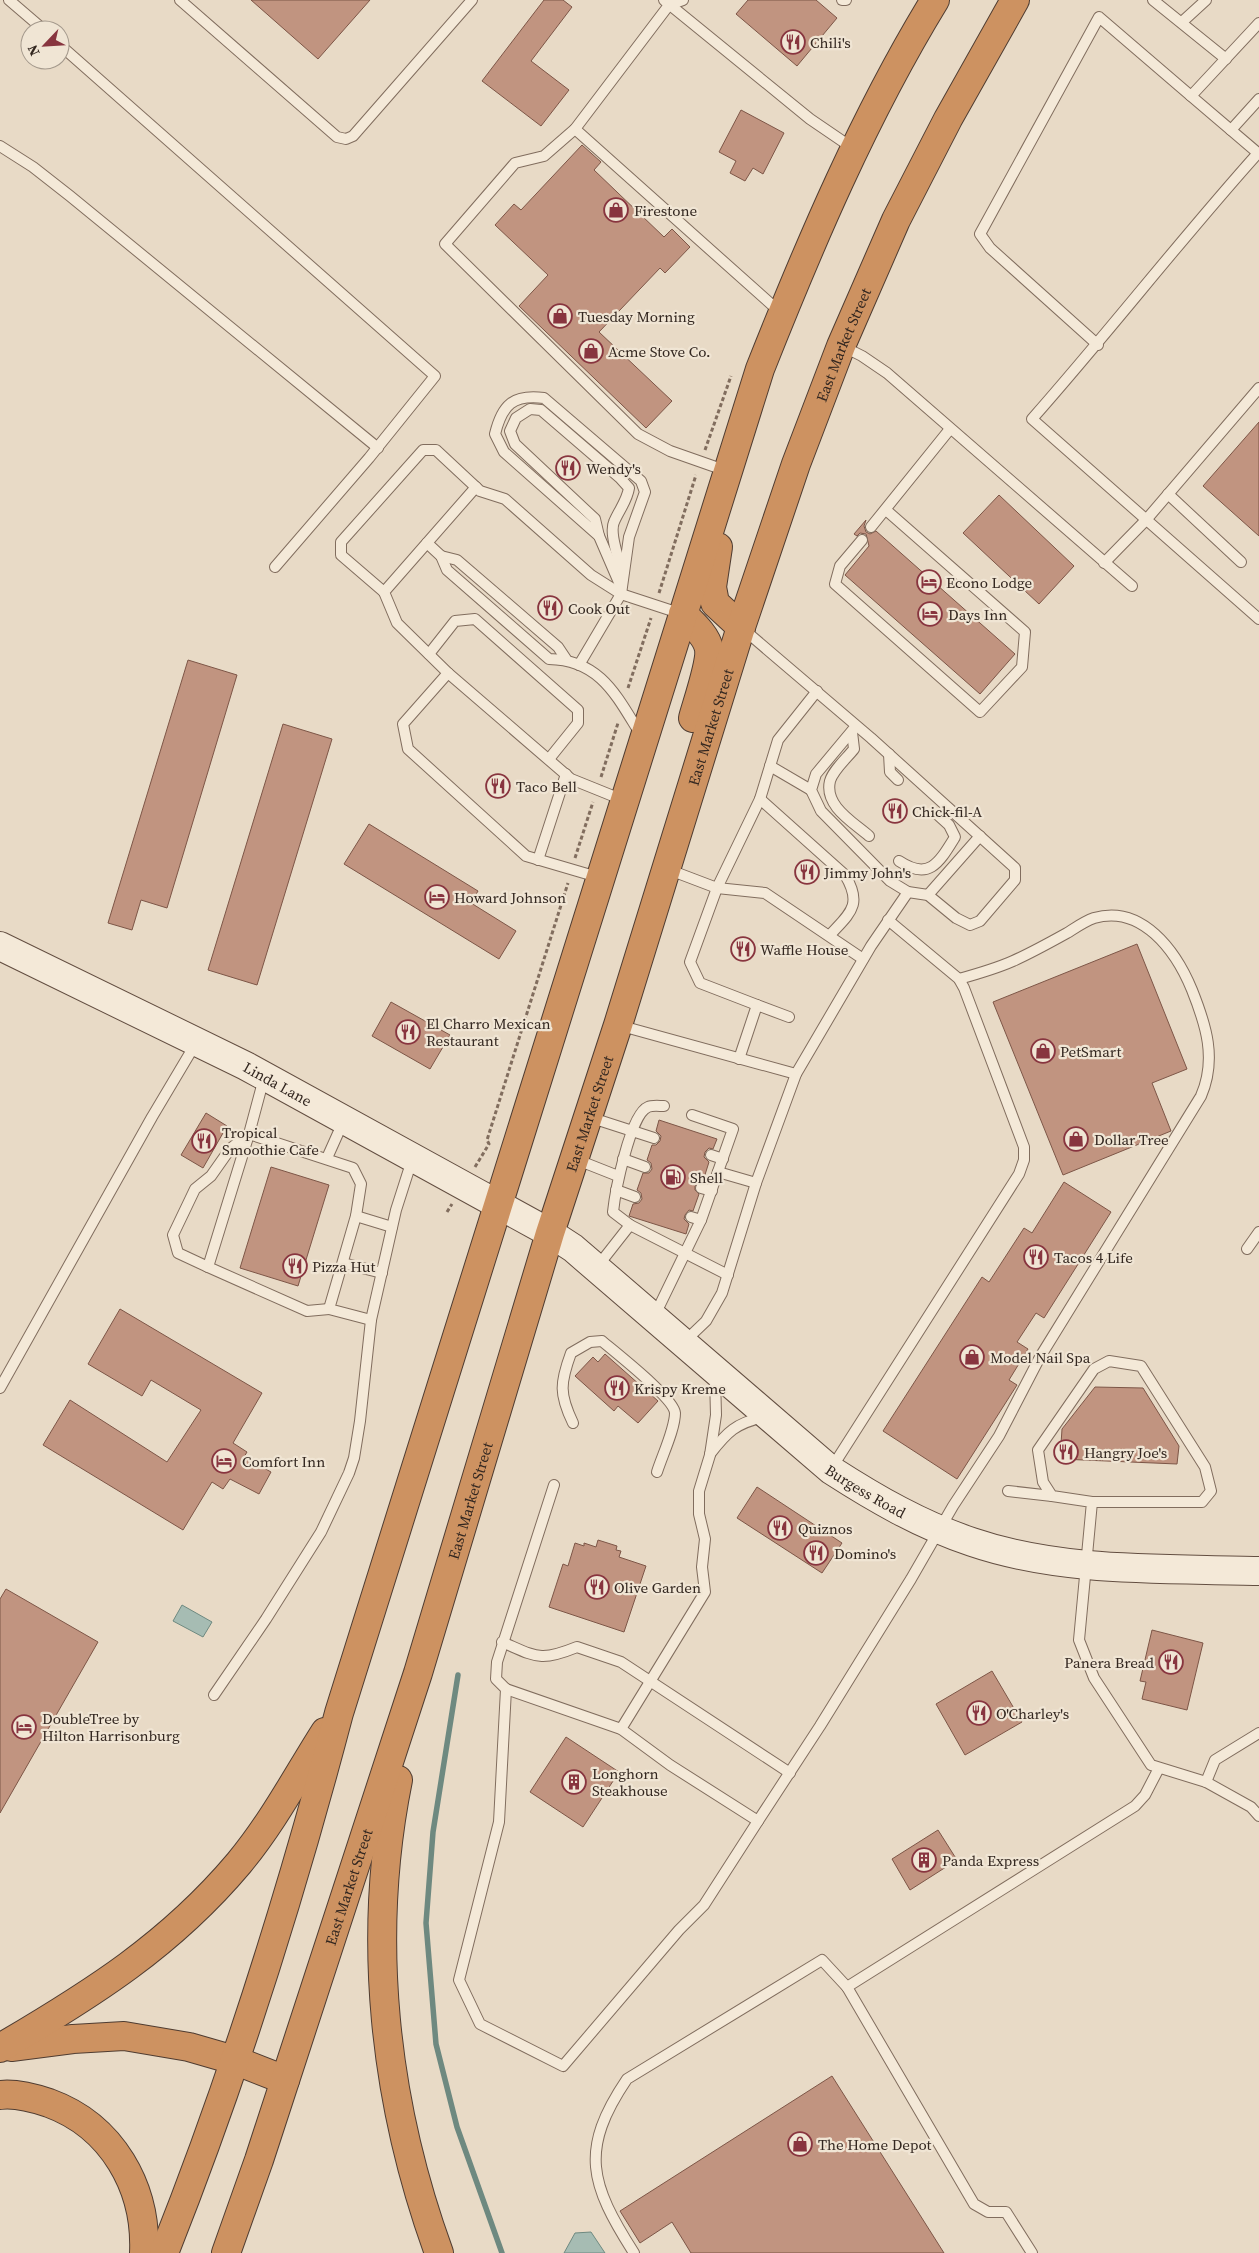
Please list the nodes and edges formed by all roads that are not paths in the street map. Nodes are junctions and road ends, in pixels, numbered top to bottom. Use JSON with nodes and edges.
{"nodes":[{"id":1,"x":10,"y":0,"type":"edge"},
{"id":2,"x":180,"y":0,"type":"edge"},
{"id":3,"x":472,"y":0,"type":"edge"},
{"id":4,"x":683,"y":0,"type":"edge"},
{"id":5,"x":842,"y":0,"type":"edge"},
{"id":6,"x":846,"y":0,"type":"edge"},
{"id":7,"x":935,"y":0,"type":"edge"},
{"id":8,"x":1015,"y":0,"type":"edge"},
{"id":9,"x":1153,"y":0,"type":"edge"},
{"id":10,"x":1206,"y":0,"type":"edge"},
{"id":11,"x":667,"y":2,"type":"edge"},
{"id":12,"x":33,"y":20,"type":"edge"},
{"id":13,"x":1182,"y":22,"type":"junction"},
{"id":14,"x":1259,"y":23,"type":"edge"},
{"id":15,"x":70,"y":54,"type":"edge"},
{"id":16,"x":1226,"y":60,"type":"junction"},
{"id":17,"x":1191,"y":96,"type":"junction"},
{"id":18,"x":1259,"y":99,"type":"edge"},
{"id":19,"x":575,"y":129,"type":"junction"},
{"id":20,"x":1231,"y":130,"type":"junction"},
{"id":21,"x":0,"y":146,"type":"edge"},
{"id":22,"x":855,"y":150,"type":"junction"},
{"id":23,"x":1258,"y":154,"type":"edge"},
{"id":24,"x":782,"y":314,"type":"junction"},
{"id":25,"x":1098,"y":345,"type":"junction"},
{"id":26,"x":841,"y":346,"type":"junction"},
{"id":27,"x":1259,"y":388,"type":"edge"},
{"id":28,"x":950,"y":429,"type":"junction"},
{"id":29,"x":378,"y":448,"type":"junction"},
{"id":30,"x":728,"y":472,"type":"junction"},
{"id":31,"x":476,"y":487,"type":"junction"},
{"id":32,"x":1168,"y":494,"type":"junction"},
{"id":33,"x":886,"y":510,"type":"junction"},
{"id":34,"x":1146,"y":520,"type":"junction"},
{"id":35,"x":871,"y":527,"type":"dead end"},
{"id":36,"x":599,"y":536,"type":"junction"},
{"id":37,"x":862,"y":540,"type":"dead end"},
{"id":38,"x":427,"y":543,"type":"junction"},
{"id":39,"x":441,"y":556,"type":"junction"},
{"id":40,"x":1104,"y":562,"type":"junction"},
{"id":41,"x":1241,"y":562,"type":"dead end"},
{"id":42,"x":275,"y":567,"type":"dead end"},
{"id":43,"x":622,"y":586,"type":"junction"},
{"id":44,"x":1132,"y":586,"type":"dead end"},
{"id":45,"x":384,"y":592,"type":"junction"},
{"id":46,"x":683,"y":614,"type":"junction"},
{"id":47,"x":1259,"y":619,"type":"edge"},
{"id":48,"x":741,"y":627,"type":"junction"},
{"id":49,"x":429,"y":654,"type":"junction"},
{"id":50,"x":566,"y":659,"type":"junction"},
{"id":51,"x":579,"y":665,"type":"junction"},
{"id":52,"x":448,"y":673,"type":"junction"},
{"id":53,"x":817,"y":691,"type":"junction"},
{"id":54,"x":854,"y":729,"type":"junction"},
{"id":55,"x":644,"y":740,"type":"junction"},
{"id":56,"x":889,"y":754,"type":"junction"},
{"id":57,"x":548,"y":759,"type":"junction"},
{"id":58,"x":699,"y":760,"type":"junction"},
{"id":59,"x":770,"y":766,"type":"junction"},
{"id":60,"x":566,"y":774,"type":"junction"},
{"id":61,"x":898,"y":780,"type":"dead end"},
{"id":62,"x":811,"y":790,"type":"junction"},
{"id":63,"x":760,"y":799,"type":"junction"},
{"id":64,"x":625,"y":801,"type":"junction"},
{"id":65,"x":938,"y":814,"type":"dead end"},
{"id":66,"x":869,"y":836,"type":"dead end"},
{"id":67,"x":980,"y":836,"type":"junction"},
{"id":68,"x":538,"y":860,"type":"junction"},
{"id":69,"x":899,"y":861,"type":"dead end"},
{"id":70,"x":666,"y":868,"type":"junction"},
{"id":71,"x":601,"y":878,"type":"junction"},
{"id":72,"x":717,"y":888,"type":"junction"},
{"id":73,"x":908,"y":892,"type":"junction"},
{"id":74,"x":928,"y":895,"type":"junction"},
{"id":75,"x":888,"y":920,"type":"junction"},
{"id":76,"x":830,"y":936,"type":"junction"},
{"id":77,"x":0,"y":946,"type":"edge"},
{"id":78,"x":863,"y":959,"type":"junction"},
{"id":79,"x":959,"y":979,"type":"junction"},
{"id":80,"x":757,"y":1005,"type":"junction"},
{"id":81,"x":790,"y":1017,"type":"dead end"},
{"id":82,"x":618,"y":1025,"type":"junction"},
{"id":83,"x":197,"y":1042,"type":"junction"},
{"id":84,"x":739,"y":1059,"type":"junction"},
{"id":85,"x":796,"y":1074,"type":"junction"},
{"id":86,"x":265,"y":1076,"type":"junction"},
{"id":87,"x":664,"y":1106,"type":"dead end"},
{"id":88,"x":692,"y":1115,"type":"dead end"},
{"id":89,"x":588,"y":1117,"type":"junction"},
{"id":90,"x":345,"y":1119,"type":"junction"},
{"id":91,"x":632,"y":1131,"type":"junction"},
{"id":92,"x":249,"y":1134,"type":"junction"},
{"id":93,"x":654,"y":1138,"type":"dead end"},
{"id":94,"x":414,"y":1156,"type":"junction"},
{"id":95,"x":711,"y":1156,"type":"dead end"},
{"id":96,"x":327,"y":1158,"type":"junction"},
{"id":97,"x":575,"y":1158,"type":"junction"},
{"id":98,"x":623,"y":1159,"type":"junction"},
{"id":99,"x":723,"y":1159,"type":"junction"},
{"id":100,"x":645,"y":1166,"type":"dead end"},
{"id":101,"x":718,"y":1172,"type":"junction"},
{"id":102,"x":618,"y":1176,"type":"junction"},
{"id":103,"x":756,"y":1184,"type":"junction"},
{"id":104,"x":701,"y":1188,"type":"dead end"},
{"id":105,"x":616,"y":1190,"type":"junction"},
{"id":106,"x":712,"y":1191,"type":"junction"},
{"id":107,"x":635,"y":1197,"type":"dead end"},
{"id":108,"x":499,"y":1204,"type":"junction"},
{"id":109,"x":356,"y":1216,"type":"junction"},
{"id":110,"x":630,"y":1225,"type":"junction"},
{"id":111,"x":392,"y":1227,"type":"junction"},
{"id":112,"x":1259,"y":1232,"type":"edge"},
{"id":113,"x":550,"y":1234,"type":"junction"},
{"id":114,"x":1247,"y":1248,"type":"dead end"},
{"id":115,"x":687,"y":1254,"type":"junction"},
{"id":116,"x":342,"y":1263,"type":"junction"},
{"id":117,"x":208,"y":1267,"type":"junction"},
{"id":118,"x":596,"y":1268,"type":"junction"},
{"id":119,"x":382,"y":1273,"type":"junction"},
{"id":120,"x":728,"y":1276,"type":"junction"},
{"id":121,"x":329,"y":1309,"type":"junction"},
{"id":122,"x":654,"y":1318,"type":"junction"},
{"id":123,"x":371,"y":1320,"type":"junction"},
{"id":124,"x":683,"y":1344,"type":"junction"},
{"id":125,"x":715,"y":1371,"type":"junction"},
{"id":126,"x":0,"y":1388,"type":"edge"},
{"id":127,"x":767,"y":1417,"type":"junction"},
{"id":128,"x":573,"y":1422,"type":"dead end"},
{"id":129,"x":710,"y":1455,"type":"junction"},
{"id":130,"x":831,"y":1470,"type":"junction"},
{"id":131,"x":657,"y":1472,"type":"dead end"},
{"id":132,"x":554,"y":1485,"type":"dead end"},
{"id":133,"x":1008,"y":1491,"type":"dead end"},
{"id":134,"x":1052,"y":1496,"type":"junction"},
{"id":135,"x":1092,"y":1502,"type":"junction"},
{"id":136,"x":939,"y":1530,"type":"junction"},
{"id":137,"x":1084,"y":1565,"type":"junction"},
{"id":138,"x":1259,"y":1571,"type":"edge"},
{"id":139,"x":502,"y":1642,"type":"junction"},
{"id":140,"x":418,"y":1673,"type":"junction"},
{"id":141,"x":650,"y":1681,"type":"junction"},
{"id":142,"x":506,"y":1689,"type":"junction"},
{"id":143,"x":214,"y":1695,"type":"dead end"},
{"id":144,"x":339,"y":1713,"type":"junction"},
{"id":145,"x":621,"y":1729,"type":"junction"},
{"id":146,"x":1259,"y":1733,"type":"edge"},
{"id":147,"x":1159,"y":1768,"type":"junction"},
{"id":148,"x":790,"y":1773,"type":"junction"},
{"id":149,"x":1206,"y":1782,"type":"junction"},
{"id":150,"x":1259,"y":1816,"type":"edge"},
{"id":151,"x":758,"y":1821,"type":"junction"},
{"id":152,"x":847,"y":1987,"type":"junction"},
{"id":153,"x":0,"y":2048,"type":"edge"},
{"id":154,"x":234,"y":2060,"type":"junction"},
{"id":155,"x":285,"y":2080,"type":"junction"},
{"id":156,"x":0,"y":2095,"type":"edge"},
{"id":157,"x":144,"y":2253,"type":"edge"},
{"id":158,"x":164,"y":2253,"type":"edge"},
{"id":159,"x":226,"y":2253,"type":"edge"},
{"id":160,"x":439,"y":2253,"type":"edge"},
{"id":161,"x":634,"y":2253,"type":"edge"},
{"id":162,"x":1032,"y":2253,"type":"edge"}],
"edges":[{"from":1,"to":12,"type":"lane"},
{"from":2,"to":3,"type":"lane"},
{"from":4,"to":11,"type":"lane"},
{"from":5,"to":6,"type":"lane"},
{"from":7,"to":22,"type":"highway"},
{"from":8,"to":26,"type":"highway","name":"East Market Street"},
{"from":9,"to":13,"type":"lane"},
{"from":10,"to":13,"type":"lane"},
{"from":11,"to":19,"type":"lane"},
{"from":11,"to":22,"type":"lane"},
{"from":13,"to":16,"type":"lane"},
{"from":14,"to":16,"type":"lane"},
{"from":15,"to":29,"type":"lane"},
{"from":16,"to":17,"type":"lane"},
{"from":17,"to":20,"type":"lane"},
{"from":17,"to":25,"type":"lane"},
{"from":18,"to":20,"type":"lane"},
{"from":19,"to":24,"type":"lane"},
{"from":19,"to":30,"type":"lane"},
{"from":20,"to":23,"type":"lane"},
{"from":21,"to":29,"type":"lane"},
{"from":22,"to":24,"type":"highway"},
{"from":23,"to":25,"type":"lane"},
{"from":24,"to":30,"type":"highway"},
{"from":25,"to":34,"type":"lane"},
{"from":26,"to":28,"type":"lane"},
{"from":26,"to":48,"type":"highway","name":"East Market Street"},
{"from":27,"to":32,"type":"lane"},
{"from":28,"to":33,"type":"lane"},
{"from":28,"to":40,"type":"lane"},
{"from":29,"to":42,"type":"lane"},
{"from":30,"to":46,"type":"highway"},
{"from":30,"to":48,"type":"highway"},
{"from":31,"to":38,"type":"lane"},
{"from":31,"to":43,"type":"lane"},
{"from":31,"to":45,"type":"lane"},
{"from":32,"to":34,"type":"lane"},
{"from":32,"to":41,"type":"lane"},
{"from":33,"to":35,"type":"lane"},
{"from":33,"to":37,"type":"lane"},
{"from":34,"to":40,"type":"lane"},
{"from":34,"to":47,"type":"lane"},
{"from":36,"to":43,"type":"lane"},
{"from":36,"to":43,"type":"lane"},
{"from":36,"to":43,"type":"lane"},
{"from":38,"to":39,"type":"lane"},
{"from":38,"to":45,"type":"lane"},
{"from":39,"to":50,"type":"lane"},
{"from":39,"to":50,"type":"lane"},
{"from":40,"to":44,"type":"lane"},
{"from":43,"to":46,"type":"lane"},
{"from":43,"to":51,"type":"lane"},
{"from":45,"to":49,"type":"lane"},
{"from":46,"to":55,"type":"highway"},
{"from":46,"to":58,"type":"highway"},
{"from":48,"to":53,"type":"lane"},
{"from":48,"to":58,"type":"highway","name":"East Market Street"},
{"from":49,"to":52,"type":"lane"},
{"from":49,"to":57,"type":"lane"},
{"from":50,"to":51,"type":"lane"},
{"from":51,"to":55,"type":"lane"},
{"from":52,"to":57,"type":"lane"},
{"from":52,"to":68,"type":"lane"},
{"from":53,"to":54,"type":"lane"},
{"from":53,"to":59,"type":"lane"},
{"from":54,"to":56,"type":"lane"},
{"from":54,"to":62,"type":"lane"},
{"from":54,"to":66,"type":"lane"},
{"from":55,"to":64,"type":"highway"},
{"from":56,"to":61,"type":"lane"},
{"from":56,"to":67,"type":"lane"},
{"from":57,"to":60,"type":"lane"},
{"from":58,"to":70,"type":"highway","name":"East Market Street"},
{"from":59,"to":62,"type":"lane"},
{"from":59,"to":63,"type":"lane"},
{"from":60,"to":64,"type":"lane"},
{"from":60,"to":68,"type":"lane"},
{"from":62,"to":73,"type":"lane"},
{"from":63,"to":72,"type":"lane"},
{"from":63,"to":76,"type":"lane"},
{"from":64,"to":71,"type":"highway"},
{"from":65,"to":69,"type":"lane"},
{"from":67,"to":74,"type":"lane"},
{"from":67,"to":74,"type":"lane"},
{"from":68,"to":71,"type":"lane"},
{"from":70,"to":72,"type":"lane"},
{"from":70,"to":82,"type":"highway","name":"East Market Street"},
{"from":71,"to":108,"type":"highway"},
{"from":72,"to":76,"type":"lane"},
{"from":72,"to":80,"type":"lane"},
{"from":73,"to":74,"type":"lane"},
{"from":73,"to":75,"type":"lane"},
{"from":75,"to":78,"type":"lane"},
{"from":75,"to":79,"type":"lane"},
{"from":76,"to":78,"type":"lane"},
{"from":77,"to":83,"type":"street","name":"Linda Lane"},
{"from":78,"to":85,"type":"lane"},
{"from":79,"to":130,"type":"lane"},
{"from":79,"to":136,"type":"lane"},
{"from":80,"to":81,"type":"lane"},
{"from":80,"to":84,"type":"lane"},
{"from":82,"to":84,"type":"lane"},
{"from":82,"to":89,"type":"highway","name":"East Market Street"},
{"from":83,"to":86,"type":"street","name":"Linda Lane"},
{"from":83,"to":126,"type":"lane"},
{"from":84,"to":85,"type":"lane"},
{"from":85,"to":103,"type":"lane"},
{"from":86,"to":90,"type":"street","name":"Linda Lane"},
{"from":86,"to":92,"type":"lane"},
{"from":87,"to":91,"type":"lane"},
{"from":88,"to":99,"type":"lane"},
{"from":89,"to":91,"type":"lane"},
{"from":89,"to":97,"type":"highway","name":"East Market Street"},
{"from":90,"to":94,"type":"street","name":"Linda Lane"},
{"from":90,"to":96,"type":"lane"},
{"from":91,"to":93,"type":"lane"},
{"from":91,"to":98,"type":"lane"},
{"from":92,"to":96,"type":"lane"},
{"from":92,"to":117,"type":"lane"},
{"from":92,"to":117,"type":"lane"},
{"from":94,"to":108,"type":"street","name":"Linda Lane"},
{"from":94,"to":111,"type":"lane"},
{"from":95,"to":99,"type":"lane"},
{"from":96,"to":109,"type":"lane"},
{"from":97,"to":102,"type":"lane"},
{"from":97,"to":113,"type":"highway","name":"East Market Street"},
{"from":98,"to":100,"type":"lane"},
{"from":98,"to":102,"type":"lane"},
{"from":99,"to":101,"type":"lane"},
{"from":101,"to":103,"type":"lane"},
{"from":101,"to":106,"type":"lane"},
{"from":102,"to":105,"type":"lane"},
{"from":103,"to":120,"type":"lane"},
{"from":104,"to":106,"type":"lane"},
{"from":105,"to":107,"type":"lane"},
{"from":105,"to":110,"type":"lane"},
{"from":106,"to":115,"type":"lane"},
{"from":108,"to":113,"type":"street","name":"Linda Lane"},
{"from":108,"to":144,"type":"highway"},
{"from":109,"to":111,"type":"lane"},
{"from":109,"to":116,"type":"lane"},
{"from":110,"to":115,"type":"lane"},
{"from":110,"to":118,"type":"lane"},
{"from":111,"to":119,"type":"lane"},
{"from":112,"to":114,"type":"lane"},
{"from":113,"to":118,"type":"street","name":"Burgess Road"},
{"from":113,"to":140,"type":"highway","name":"East Market Street"},
{"from":115,"to":120,"type":"lane"},
{"from":115,"to":122,"type":"lane"},
{"from":116,"to":119,"type":"lane"},
{"from":116,"to":121,"type":"lane"},
{"from":117,"to":121,"type":"lane"},
{"from":118,"to":122,"type":"street","name":"Burgess Road"},
{"from":119,"to":123,"type":"lane"},
{"from":120,"to":124,"type":"lane"},
{"from":121,"to":123,"type":"lane"},
{"from":122,"to":124,"type":"street","name":"Burgess Road"},
{"from":123,"to":143,"type":"lane"},
{"from":124,"to":125,"type":"street","name":"Burgess Road"},
{"from":125,"to":127,"type":"street","name":"Burgess Road"},
{"from":125,"to":129,"type":"lane"},
{"from":127,"to":129,"type":"lane"},
{"from":127,"to":130,"type":"street","name":"Burgess Road"},
{"from":128,"to":131,"type":"lane"},
{"from":129,"to":141,"type":"lane"},
{"from":130,"to":136,"type":"street","name":"Burgess Road"},
{"from":132,"to":139,"type":"lane"},
{"from":133,"to":134,"type":"lane"},
{"from":134,"to":135,"type":"lane"},
{"from":134,"to":135,"type":"lane"},
{"from":135,"to":137,"type":"lane"},
{"from":136,"to":137,"type":"street","name":"Burgess Road"},
{"from":136,"to":148,"type":"lane"},
{"from":137,"to":138,"type":"street","name":"Burgess Road"},
{"from":137,"to":147,"type":"lane"},
{"from":139,"to":141,"type":"lane"},
{"from":139,"to":142,"type":"lane"},
{"from":140,"to":155,"type":"highway","name":"East Market Street"},
{"from":140,"to":160,"type":"highway"},
{"from":141,"to":145,"type":"lane"},
{"from":141,"to":148,"type":"lane"},
{"from":142,"to":145,"type":"lane"},
{"from":142,"to":151,"type":"lane"},
{"from":144,"to":153,"type":"highway"},
{"from":144,"to":154,"type":"highway"},
{"from":145,"to":151,"type":"lane"},
{"from":146,"to":149,"type":"lane"},
{"from":147,"to":149,"type":"lane"},
{"from":147,"to":152,"type":"lane"},
{"from":148,"to":151,"type":"lane"},
{"from":149,"to":150,"type":"lane"},
{"from":152,"to":161,"type":"lane"},
{"from":152,"to":162,"type":"lane"},
{"from":153,"to":154,"type":"highway"},
{"from":154,"to":155,"type":"highway"},
{"from":154,"to":158,"type":"highway"},
{"from":155,"to":159,"type":"highway","name":"East Market Street"},
{"from":156,"to":157,"type":"highway"}]}
